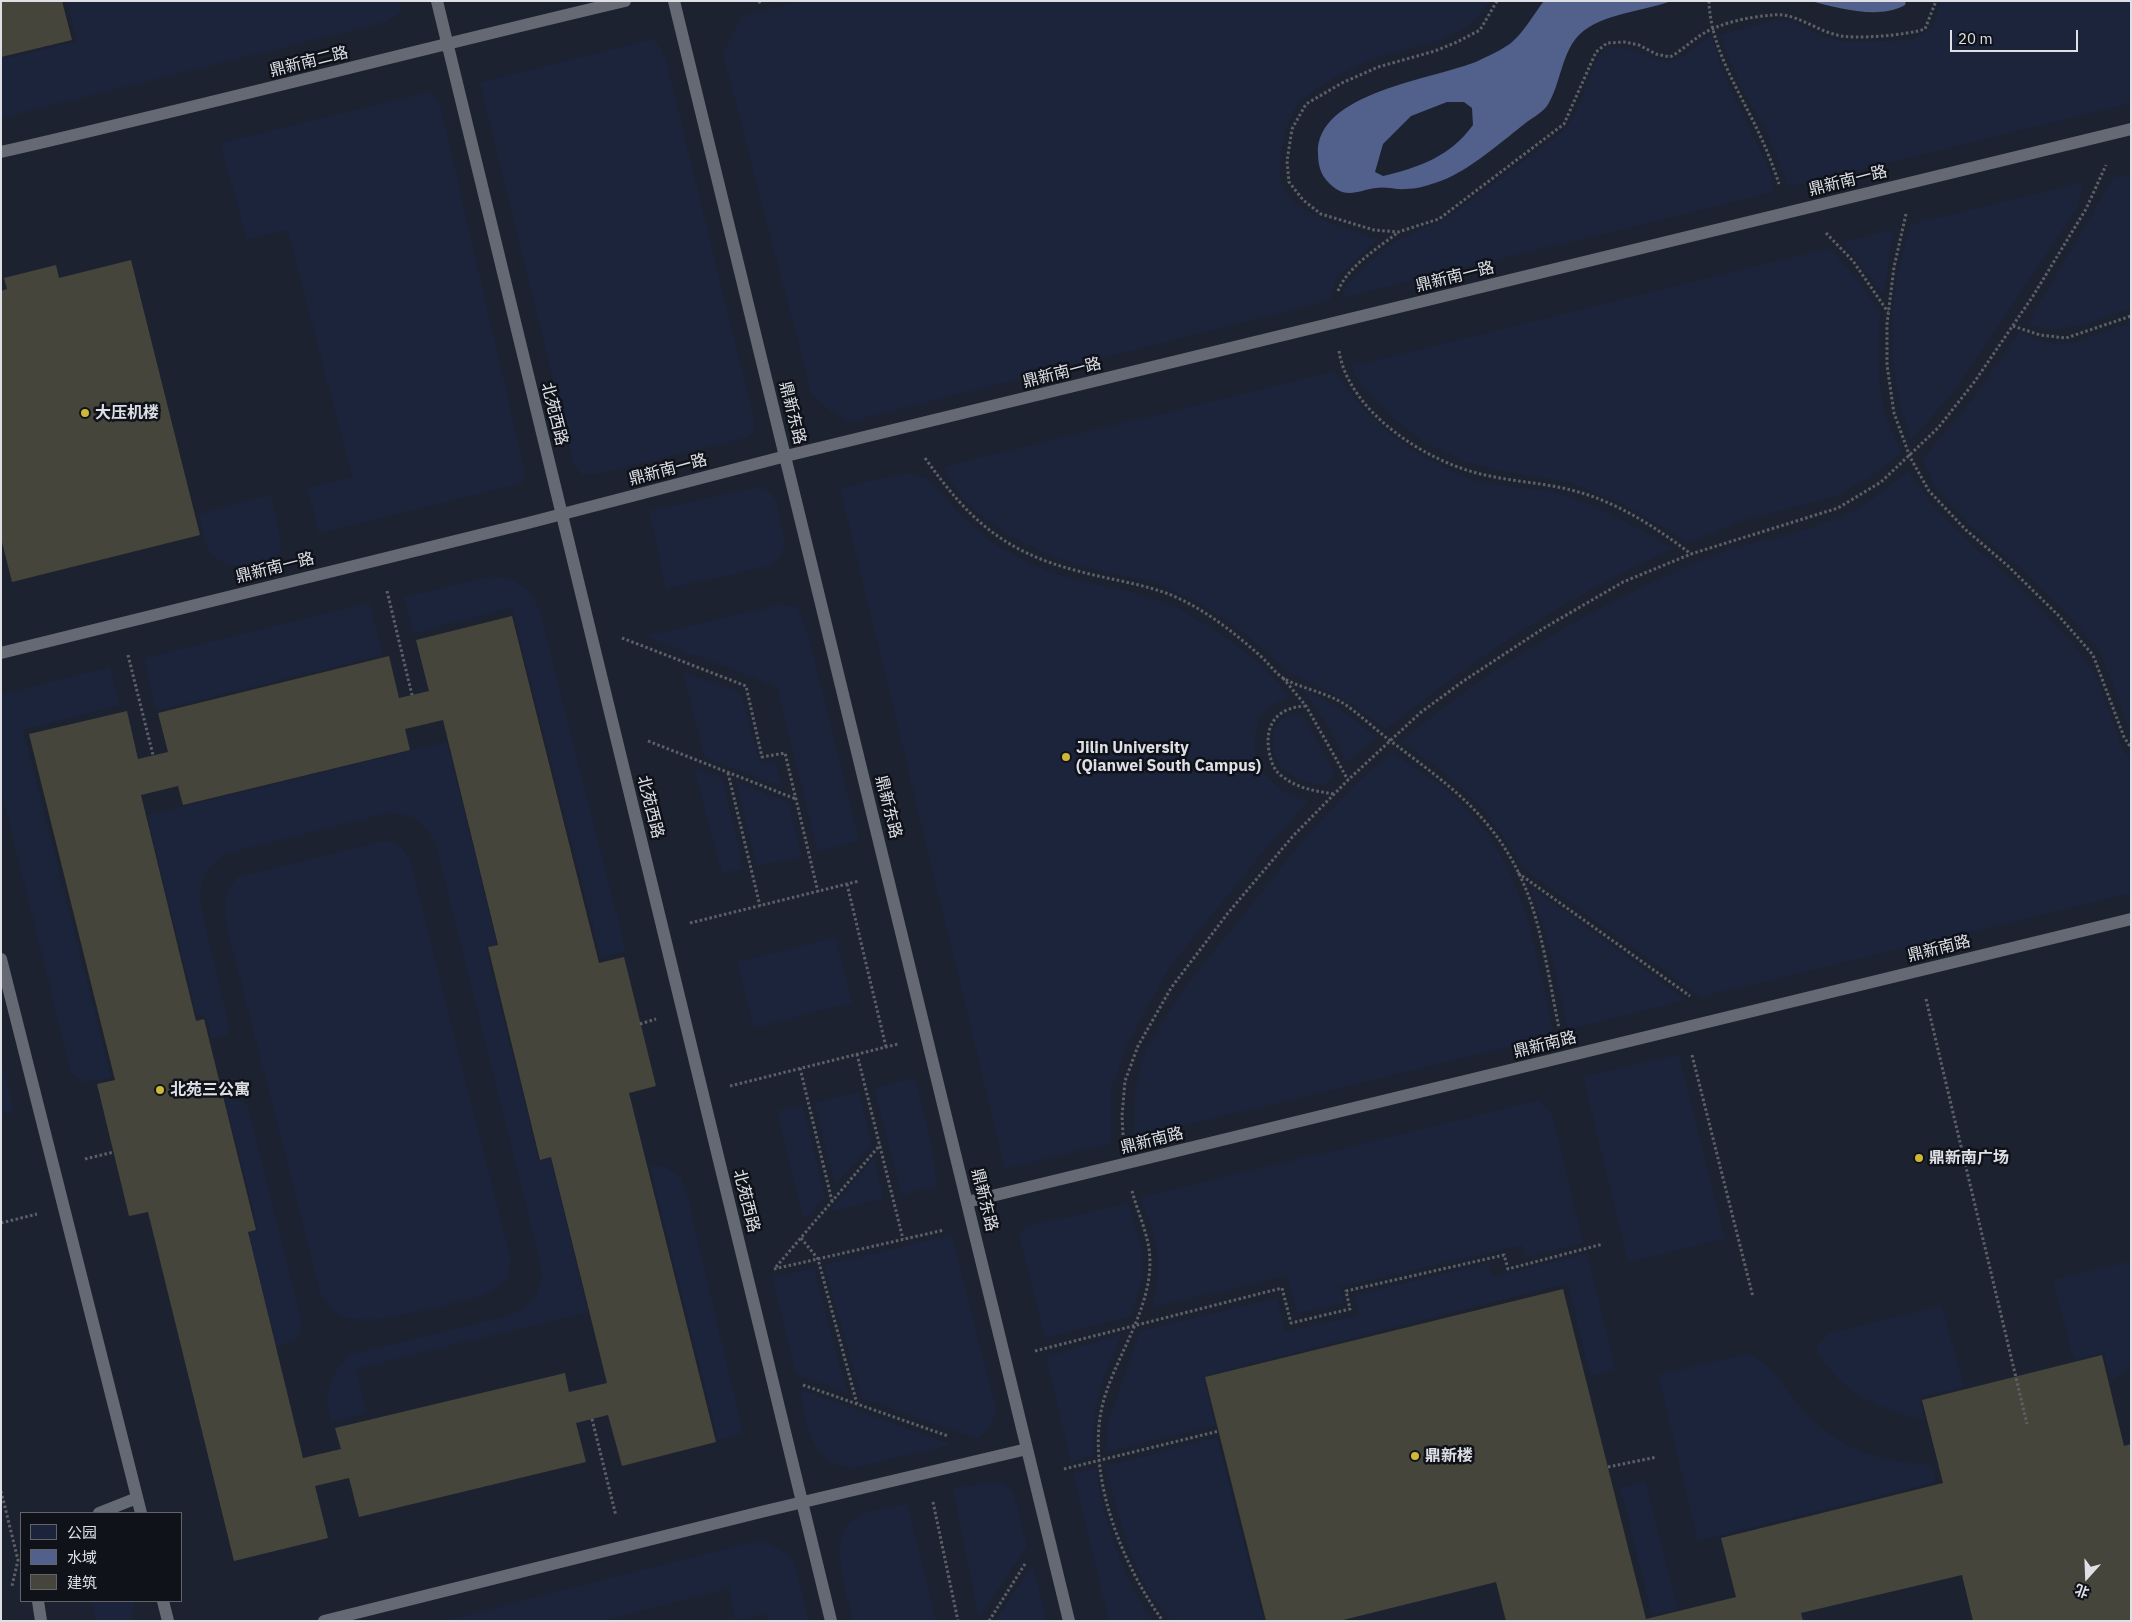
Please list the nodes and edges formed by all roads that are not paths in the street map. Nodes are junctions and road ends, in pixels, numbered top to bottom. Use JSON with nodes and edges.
{"nodes":[{"id":1,"x":437,"y":1,"type":"edge"},
{"id":2,"x":625,"y":1,"type":"edge"},
{"id":3,"x":674,"y":1,"type":"edge"},
{"id":4,"x":448,"y":43,"type":"junction"},
{"id":5,"x":2131,"y":129,"type":"edge"},
{"id":6,"x":1,"y":152,"type":"edge"},
{"id":7,"x":786,"y":456,"type":"junction"},
{"id":8,"x":562,"y":514,"type":"junction"},
{"id":9,"x":1,"y":653,"type":"edge"},
{"id":10,"x":2131,"y":919,"type":"edge"},
{"id":11,"x":1,"y":959,"type":"edge"},
{"id":12,"x":967,"y":1202,"type":"junction"},
{"id":13,"x":1028,"y":1450,"type":"junction"},
{"id":14,"x":137,"y":1498,"type":"junction"},
{"id":15,"x":802,"y":1502,"type":"junction"},
{"id":16,"x":102,"y":1512,"type":"edge"},
{"id":17,"x":141,"y":1512,"type":"edge"},
{"id":18,"x":38,"y":1602,"type":"edge"},
{"id":19,"x":163,"y":1602,"type":"edge"},
{"id":20,"x":41,"y":1621,"type":"edge"},
{"id":21,"x":168,"y":1621,"type":"edge"},
{"id":22,"x":324,"y":1621,"type":"edge"},
{"id":23,"x":831,"y":1621,"type":"edge"},
{"id":24,"x":1069,"y":1621,"type":"edge"}],
"edges":[{"from":1,"to":4,"type":"lane","name":"北苑西路"},
{"from":2,"to":4,"type":"lane","name":"鼎新南二路"},
{"from":3,"to":7,"type":"lane","name":"鼎新东路"},
{"from":4,"to":6,"type":"lane","name":"鼎新南二路"},
{"from":4,"to":8,"type":"lane","name":"北苑西路"},
{"from":5,"to":7,"type":"lane","name":"鼎新南一路"},
{"from":7,"to":8,"type":"lane","name":"鼎新南一路"},
{"from":7,"to":12,"type":"lane","name":"鼎新东路"},
{"from":8,"to":9,"type":"lane","name":"鼎新南一路"},
{"from":8,"to":15,"type":"lane","name":"北苑西路"},
{"from":10,"to":12,"type":"lane","name":"鼎新南路"},
{"from":11,"to":14,"type":"lane"},
{"from":12,"to":13,"type":"lane","name":"鼎新东路"},
{"from":13,"to":15,"type":"lane"},
{"from":13,"to":24,"type":"lane","name":"鼎新东路"},
{"from":14,"to":16,"type":"lane"},
{"from":14,"to":17,"type":"lane"},
{"from":15,"to":22,"type":"lane"},
{"from":15,"to":23,"type":"lane","name":"北苑西路"},
{"from":18,"to":20,"type":"lane"},
{"from":19,"to":21,"type":"lane"}]}
